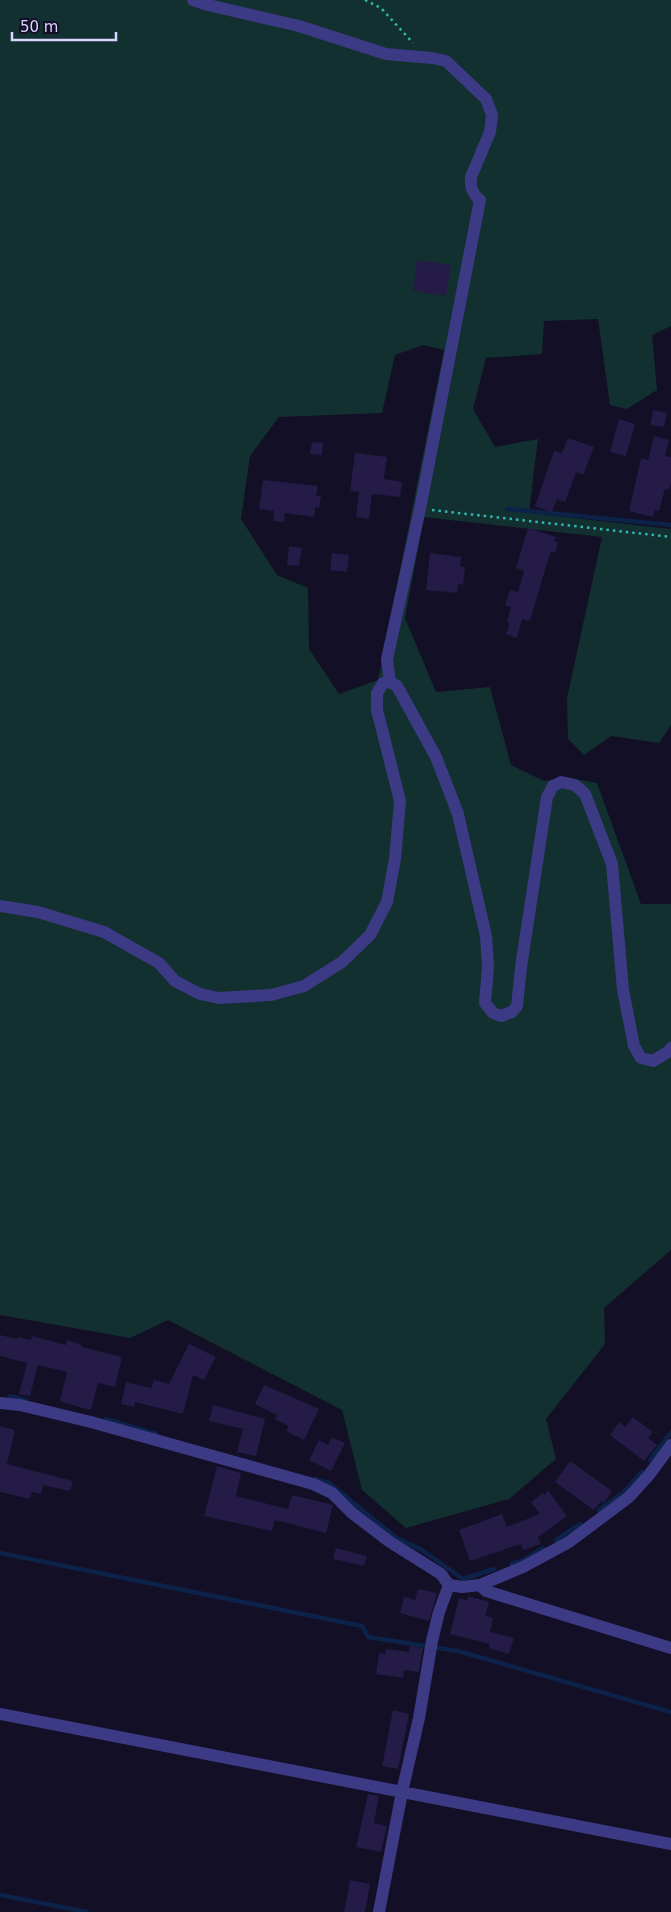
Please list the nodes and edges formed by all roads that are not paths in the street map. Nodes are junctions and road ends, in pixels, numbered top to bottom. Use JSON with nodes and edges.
{"nodes":[{"id":1,"x":193,"y":0,"type":"edge"},
{"id":2,"x":390,"y":682,"type":"junction"},
{"id":3,"x":0,"y":906,"type":"edge"},
{"id":4,"x":671,"y":1048,"type":"edge"},
{"id":5,"x":0,"y":1403,"type":"edge"},
{"id":6,"x":671,"y":1446,"type":"edge"},
{"id":7,"x":449,"y":1585,"type":"junction"},
{"id":8,"x":480,"y":1585,"type":"junction"},
{"id":9,"x":671,"y":1648,"type":"edge"},
{"id":10,"x":0,"y":1714,"type":"edge"},
{"id":11,"x":402,"y":1792,"type":"junction"},
{"id":12,"x":671,"y":1844,"type":"edge"},
{"id":13,"x":379,"y":1912,"type":"edge"}],
"edges":[{"from":1,"to":2,"type":"street"},
{"from":2,"to":3,"type":"street"},
{"from":2,"to":4,"type":"street"},
{"from":5,"to":7,"type":"street"},
{"from":6,"to":8,"type":"street"},
{"from":7,"to":8,"type":"street"},
{"from":7,"to":11,"type":"street"},
{"from":8,"to":9,"type":"street"},
{"from":10,"to":11,"type":"street"},
{"from":11,"to":12,"type":"street"},
{"from":11,"to":13,"type":"street"}]}
